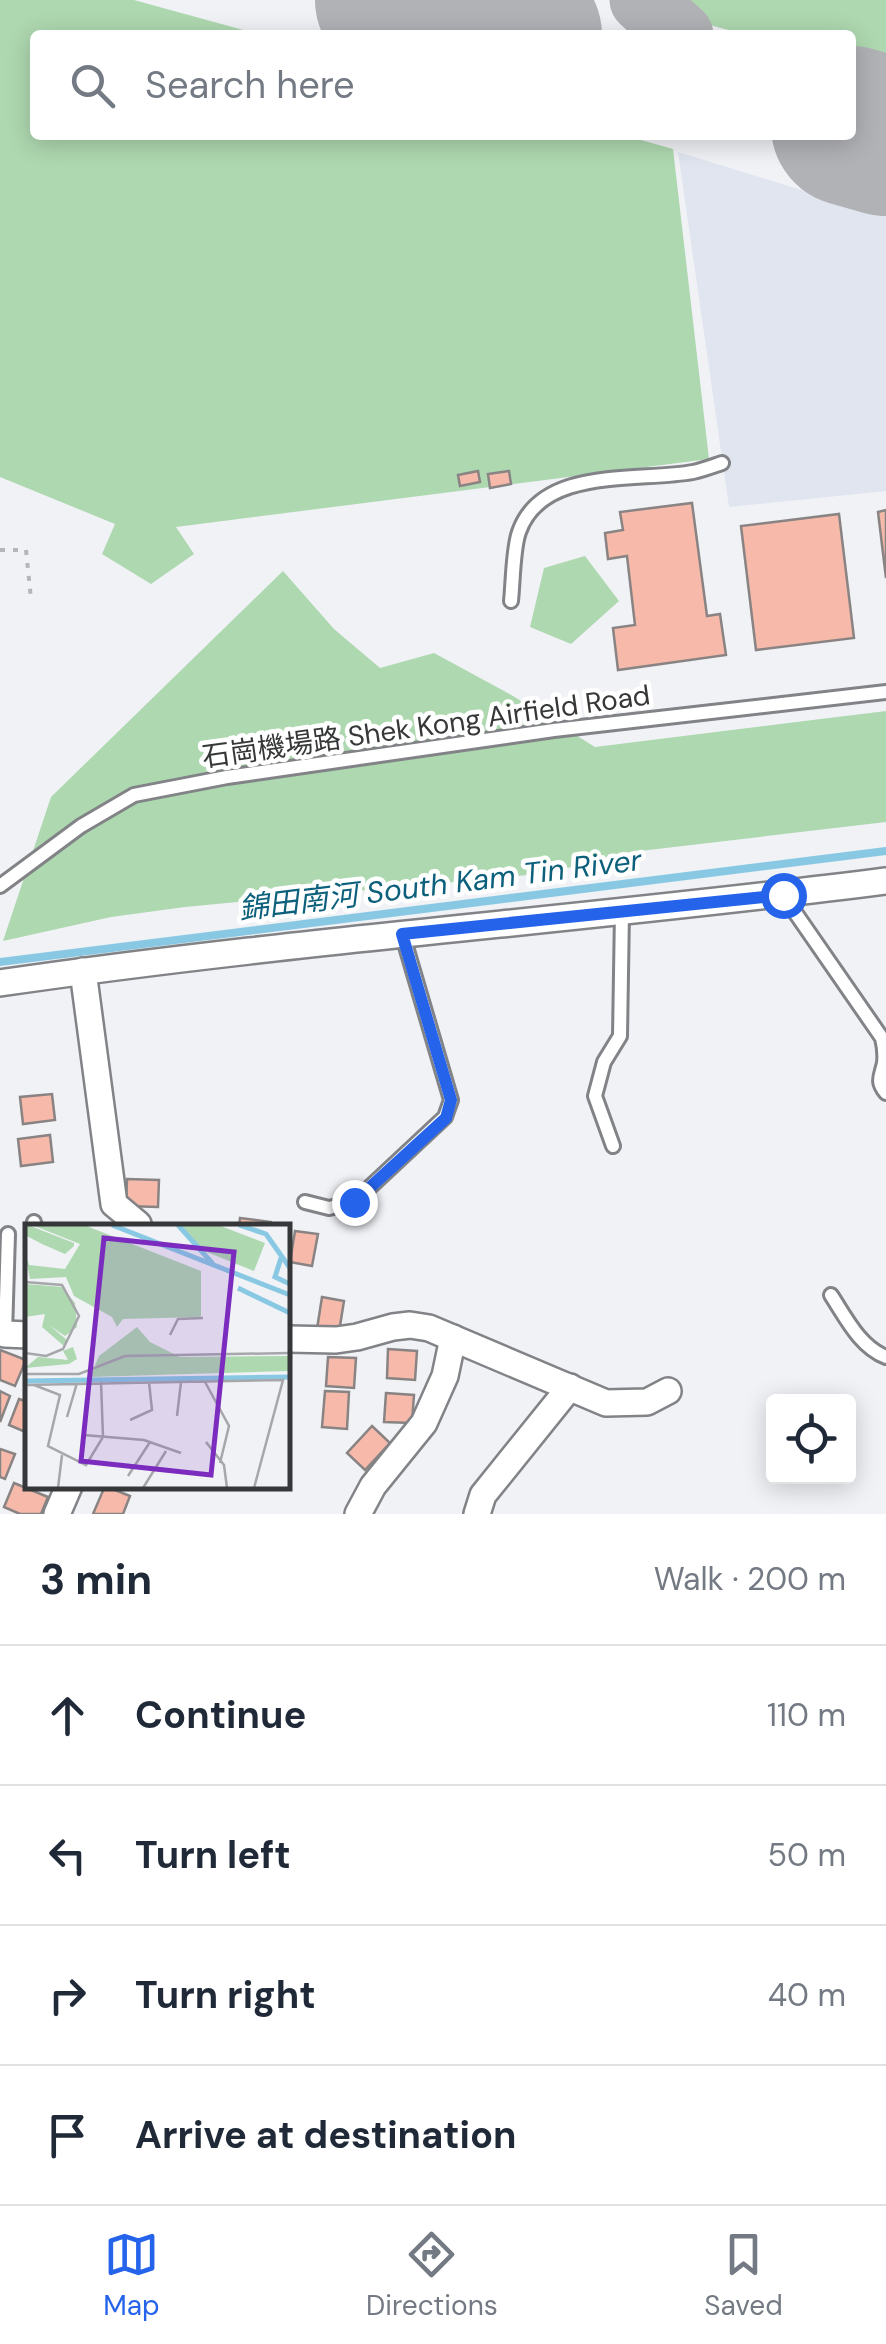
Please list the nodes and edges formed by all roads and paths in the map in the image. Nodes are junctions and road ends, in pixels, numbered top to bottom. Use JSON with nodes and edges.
{"nodes":[{"id":1,"x":722,"y":463,"type":"dead end"},
{"id":2,"x":0,"y":550,"type":"edge"},
{"id":3,"x":31,"y":599,"type":"dead end"},
{"id":4,"x":511,"y":602,"type":"dead end"},
{"id":5,"x":886,"y":692,"type":"edge"},
{"id":6,"x":886,"y":881,"type":"edge"},
{"id":7,"x":0,"y":886,"type":"edge"},
{"id":8,"x":783,"y":895,"type":"junction"},
{"id":9,"x":622,"y":912,"type":"junction"},
{"id":10,"x":402,"y":934,"type":"junction"},
{"id":11,"x":83,"y":971,"type":"junction"},
{"id":12,"x":0,"y":983,"type":"edge"},
{"id":13,"x":886,"y":1093,"type":"edge"},
{"id":14,"x":613,"y":1146,"type":"dead end"},
{"id":15,"x":306,"y":1202,"type":"dead end"},
{"id":16,"x":138,"y":1224,"type":"edge"},
{"id":17,"x":8,"y":1234,"type":"dead end"},
{"id":18,"x":831,"y":1295,"type":"dead end"},
{"id":19,"x":16,"y":1335,"type":"edge"},
{"id":20,"x":453,"y":1338,"type":"junction"},
{"id":21,"x":290,"y":1339,"type":"edge"},
{"id":22,"x":886,"y":1357,"type":"edge"},
{"id":23,"x":570,"y":1387,"type":"junction"},
{"id":24,"x":668,"y":1392,"type":"dead end"},
{"id":25,"x":68,"y":1489,"type":"edge"},
{"id":26,"x":58,"y":1514,"type":"edge"},
{"id":27,"x":358,"y":1514,"type":"edge"},
{"id":28,"x":477,"y":1514,"type":"edge"}],
"edges":[{"from":1,"to":4,"type":"lane"},
{"from":2,"to":3,"type":"path"},
{"from":5,"to":7,"type":"lane","name":"石崗機場路 Shek Kong Airfield Road"},
{"from":6,"to":8,"type":"street"},
{"from":8,"to":9,"type":"street"},
{"from":8,"to":13,"type":"lane"},
{"from":9,"to":10,"type":"street"},
{"from":9,"to":14,"type":"lane"},
{"from":10,"to":11,"type":"street"},
{"from":10,"to":15,"type":"lane"},
{"from":11,"to":12,"type":"street"},
{"from":11,"to":16,"type":"street"},
{"from":17,"to":19,"type":"lane"},
{"from":18,"to":22,"type":"lane"},
{"from":20,"to":21,"type":"street"},
{"from":20,"to":23,"type":"street"},
{"from":20,"to":27,"type":"street"},
{"from":23,"to":24,"type":"street"},
{"from":23,"to":28,"type":"street"},
{"from":25,"to":26,"type":"street"}]}
